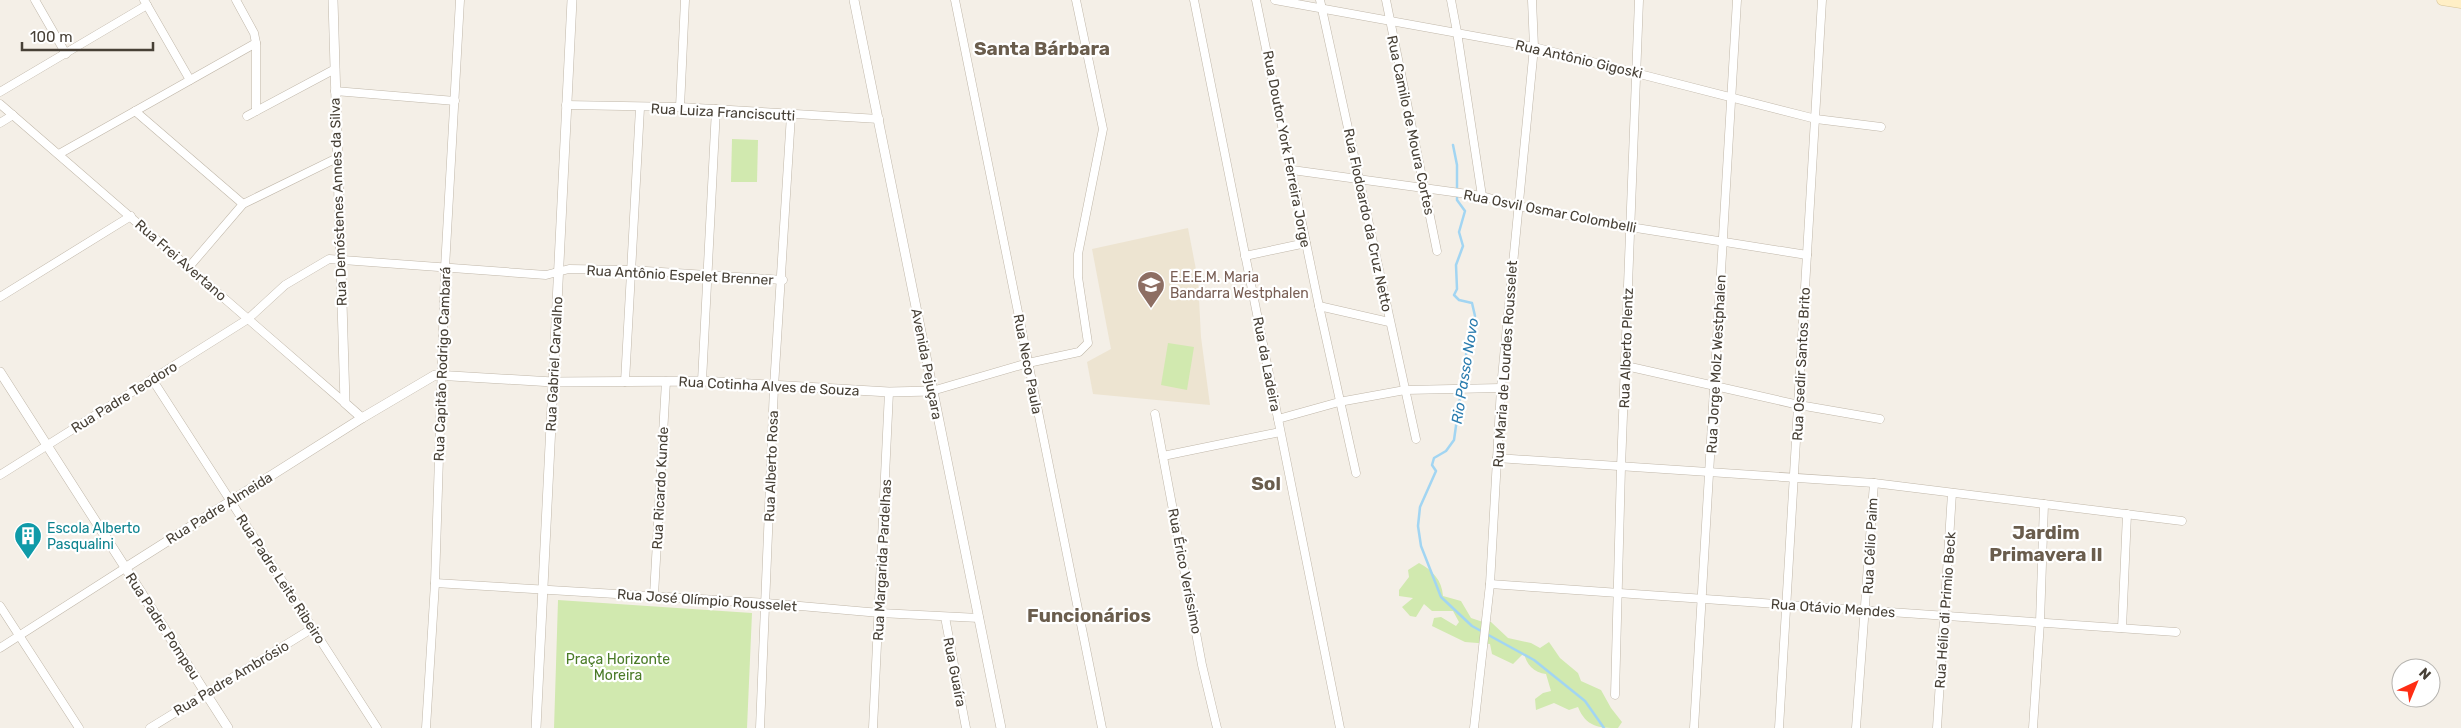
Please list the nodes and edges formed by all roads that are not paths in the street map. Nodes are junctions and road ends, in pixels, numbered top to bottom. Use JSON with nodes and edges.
{"nodes":[{"id":1,"x":36,"y":0,"type":"edge"},
{"id":2,"x":236,"y":0,"type":"edge"},
{"id":3,"x":333,"y":0,"type":"edge"},
{"id":4,"x":460,"y":0,"type":"edge"},
{"id":5,"x":572,"y":0,"type":"edge"},
{"id":6,"x":685,"y":0,"type":"edge"},
{"id":7,"x":854,"y":0,"type":"edge"},
{"id":8,"x":955,"y":0,"type":"edge"},
{"id":9,"x":1076,"y":0,"type":"edge"},
{"id":10,"x":1194,"y":0,"type":"edge"},
{"id":11,"x":1256,"y":0,"type":"edge"},
{"id":12,"x":1275,"y":0,"type":"edge"},
{"id":13,"x":1320,"y":0,"type":"edge"},
{"id":14,"x":1386,"y":0,"type":"edge"},
{"id":15,"x":1450,"y":0,"type":"edge"},
{"id":16,"x":1532,"y":0,"type":"edge"},
{"id":17,"x":1639,"y":0,"type":"edge"},
{"id":18,"x":1737,"y":0,"type":"edge"},
{"id":19,"x":1822,"y":0,"type":"edge"},
{"id":20,"x":2442,"y":0,"type":"edge"},
{"id":21,"x":146,"y":2,"type":"edge"},
{"id":22,"x":2461,"y":3,"type":"edge"},
{"id":23,"x":1322,"y":9,"type":"junction"},
{"id":24,"x":1390,"y":22,"type":"junction"},
{"id":25,"x":1458,"y":32,"type":"junction"},
{"id":26,"x":256,"y":43,"type":"junction"},
{"id":27,"x":1534,"y":47,"type":"junction"},
{"id":28,"x":66,"y":54,"type":"junction"},
{"id":29,"x":335,"y":69,"type":"junction"},
{"id":30,"x":1637,"y":73,"type":"junction"},
{"id":31,"x":190,"y":80,"type":"junction"},
{"id":32,"x":335,"y":91,"type":"junction"},
{"id":33,"x":0,"y":92,"type":"edge"},
{"id":34,"x":1731,"y":96,"type":"junction"},
{"id":35,"x":454,"y":101,"type":"junction"},
{"id":36,"x":0,"y":104,"type":"edge"},
{"id":37,"x":566,"y":105,"type":"junction"},
{"id":38,"x":680,"y":107,"type":"junction"},
{"id":39,"x":640,"y":108,"type":"junction"},
{"id":40,"x":716,"y":109,"type":"junction"},
{"id":41,"x":135,"y":111,"type":"junction"},
{"id":42,"x":256,"y":111,"type":"junction"},
{"id":43,"x":13,"y":115,"type":"junction"},
{"id":44,"x":791,"y":115,"type":"junction"},
{"id":45,"x":247,"y":116,"type":"dead end"},
{"id":46,"x":1816,"y":119,"type":"junction"},
{"id":47,"x":879,"y":120,"type":"junction"},
{"id":48,"x":0,"y":123,"type":"edge"},
{"id":49,"x":1881,"y":127,"type":"dead end"},
{"id":50,"x":59,"y":154,"type":"junction"},
{"id":51,"x":337,"y":158,"type":"junction"},
{"id":52,"x":1292,"y":170,"type":"junction"},
{"id":53,"x":1359,"y":179,"type":"junction"},
{"id":54,"x":1425,"y":189,"type":"junction"},
{"id":55,"x":1482,"y":196,"type":"junction"},
{"id":56,"x":243,"y":204,"type":"junction"},
{"id":57,"x":1518,"y":206,"type":"junction"},
{"id":58,"x":131,"y":216,"type":"junction"},
{"id":59,"x":1630,"y":227,"type":"junction"},
{"id":60,"x":1722,"y":242,"type":"junction"},
{"id":61,"x":1306,"y":243,"type":"junction"},
{"id":62,"x":1437,"y":251,"type":"dead end"},
{"id":63,"x":1246,"y":256,"type":"junction"},
{"id":64,"x":1807,"y":256,"type":"junction"},
{"id":65,"x":340,"y":259,"type":"junction"},
{"id":66,"x":190,"y":267,"type":"junction"},
{"id":67,"x":446,"y":268,"type":"junction"},
{"id":68,"x":631,"y":270,"type":"junction"},
{"id":69,"x":558,"y":272,"type":"junction"},
{"id":70,"x":707,"y":274,"type":"junction"},
{"id":71,"x":783,"y":280,"type":"junction"},
{"id":72,"x":0,"y":297,"type":"edge"},
{"id":73,"x":1319,"y":306,"type":"junction"},
{"id":74,"x":248,"y":319,"type":"junction"},
{"id":75,"x":1389,"y":322,"type":"junction"},
{"id":76,"x":1028,"y":363,"type":"junction"},
{"id":77,"x":1626,"y":366,"type":"junction"},
{"id":78,"x":0,"y":372,"type":"edge"},
{"id":79,"x":442,"y":375,"type":"junction"},
{"id":80,"x":152,"y":379,"type":"junction"},
{"id":81,"x":702,"y":381,"type":"junction"},
{"id":82,"x":552,"y":382,"type":"junction"},
{"id":83,"x":625,"y":382,"type":"junction"},
{"id":84,"x":666,"y":382,"type":"junction"},
{"id":85,"x":774,"y":386,"type":"junction"},
{"id":86,"x":1714,"y":386,"type":"junction"},
{"id":87,"x":1502,"y":388,"type":"junction"},
{"id":88,"x":1405,"y":390,"type":"junction"},
{"id":89,"x":932,"y":391,"type":"junction"},
{"id":90,"x":890,"y":392,"type":"junction"},
{"id":91,"x":1339,"y":402,"type":"junction"},
{"id":92,"x":345,"y":404,"type":"junction"},
{"id":93,"x":1799,"y":405,"type":"junction"},
{"id":94,"x":1155,"y":414,"type":"dead end"},
{"id":95,"x":362,"y":418,"type":"junction"},
{"id":96,"x":1278,"y":419,"type":"junction"},
{"id":97,"x":1880,"y":419,"type":"dead end"},
{"id":98,"x":1280,"y":432,"type":"junction"},
{"id":99,"x":1416,"y":439,"type":"dead end"},
{"id":100,"x":47,"y":446,"type":"junction"},
{"id":101,"x":1163,"y":456,"type":"junction"},
{"id":102,"x":1497,"y":458,"type":"junction"},
{"id":103,"x":1621,"y":467,"type":"junction"},
{"id":104,"x":1711,"y":472,"type":"junction"},
{"id":105,"x":1356,"y":473,"type":"dead end"},
{"id":106,"x":0,"y":475,"type":"edge"},
{"id":107,"x":1794,"y":478,"type":"junction"},
{"id":108,"x":1874,"y":483,"type":"junction"},
{"id":109,"x":1952,"y":492,"type":"junction"},
{"id":110,"x":231,"y":501,"type":"junction"},
{"id":111,"x":2044,"y":504,"type":"junction"},
{"id":112,"x":2127,"y":514,"type":"junction"},
{"id":113,"x":2182,"y":521,"type":"dead end"},
{"id":114,"x":125,"y":568,"type":"junction"},
{"id":115,"x":435,"y":584,"type":"junction"},
{"id":116,"x":1490,"y":584,"type":"junction"},
{"id":117,"x":542,"y":590,"type":"junction"},
{"id":118,"x":1619,"y":593,"type":"junction"},
{"id":119,"x":654,"y":595,"type":"junction"},
{"id":120,"x":1702,"y":599,"type":"junction"},
{"id":121,"x":766,"y":602,"type":"junction"},
{"id":122,"x":1786,"y":604,"type":"junction"},
{"id":123,"x":0,"y":606,"type":"edge"},
{"id":124,"x":1866,"y":610,"type":"junction"},
{"id":125,"x":880,"y":613,"type":"junction"},
{"id":126,"x":945,"y":616,"type":"junction"},
{"id":127,"x":1944,"y":616,"type":"junction"},
{"id":128,"x":979,"y":618,"type":"junction"},
{"id":129,"x":2040,"y":622,"type":"junction"},
{"id":130,"x":313,"y":628,"type":"junction"},
{"id":131,"x":2122,"y":628,"type":"junction"},
{"id":132,"x":2176,"y":632,"type":"dead end"},
{"id":133,"x":19,"y":636,"type":"junction"},
{"id":134,"x":0,"y":648,"type":"edge"},
{"id":135,"x":206,"y":694,"type":"junction"},
{"id":136,"x":1615,"y":695,"type":"dead end"},
{"id":137,"x":79,"y":728,"type":"edge"},
{"id":138,"x":150,"y":728,"type":"edge"},
{"id":139,"x":228,"y":728,"type":"edge"},
{"id":140,"x":378,"y":728,"type":"edge"},
{"id":141,"x":426,"y":728,"type":"edge"},
{"id":142,"x":536,"y":728,"type":"edge"},
{"id":143,"x":760,"y":728,"type":"edge"},
{"id":144,"x":873,"y":728,"type":"edge"},
{"id":145,"x":966,"y":728,"type":"edge"},
{"id":146,"x":1001,"y":728,"type":"edge"},
{"id":147,"x":1102,"y":728,"type":"edge"},
{"id":148,"x":1217,"y":728,"type":"edge"},
{"id":149,"x":1340,"y":728,"type":"edge"},
{"id":150,"x":1474,"y":728,"type":"edge"},
{"id":151,"x":1694,"y":728,"type":"edge"},
{"id":152,"x":1779,"y":728,"type":"edge"},
{"id":153,"x":1856,"y":728,"type":"edge"},
{"id":154,"x":1937,"y":728,"type":"edge"},
{"id":155,"x":2032,"y":728,"type":"edge"}],
"edges":[{"from":1,"to":28,"type":"street"},
{"from":2,"to":26,"type":"street"},
{"from":3,"to":29,"type":"street","name":"Rua Demóstenes Annes da Silva"},
{"from":4,"to":35,"type":"street","name":"Rua Capitão Rodrigo Cambará"},
{"from":5,"to":37,"type":"street","name":"Rua Gabriel Carvalho"},
{"from":6,"to":38,"type":"street"},
{"from":7,"to":47,"type":"street","name":"Avenida Pejuçara"},
{"from":8,"to":76,"type":"street","name":"Rua Neco Paula"},
{"from":9,"to":76,"type":"street","name":"Rua Cotinha Alves de Souza"},
{"from":10,"to":63,"type":"street","name":"Rua da Ladeira"},
{"from":11,"to":52,"type":"street","name":"Rua Doutor York Ferreira Jorge"},
{"from":12,"to":23,"type":"street","name":"Rua Antônio Gigoski"},
{"from":13,"to":23,"type":"street","name":"Rua Flodoardo da Cruz Netto"},
{"from":14,"to":24,"type":"street","name":"Rua Camilo de Moura Cortes"},
{"from":15,"to":25,"type":"street"},
{"from":16,"to":27,"type":"street","name":"Rua Maria de Lourdes Rousselet"},
{"from":17,"to":30,"type":"street","name":"Rua Alberto Plentz"},
{"from":18,"to":34,"type":"street","name":"Rua Jorge Molz Westphalen"},
{"from":19,"to":46,"type":"street","name":"Rua Osedir Santos Brito"},
{"from":20,"to":22,"type":"main road"},
{"from":21,"to":28,"type":"street"},
{"from":21,"to":31,"type":"street"},
{"from":23,"to":24,"type":"street","name":"Rua Antônio Gigoski"},
{"from":23,"to":53,"type":"street","name":"Rua Flodoardo da Cruz Netto"},
{"from":24,"to":25,"type":"street","name":"Rua Antônio Gigoski"},
{"from":24,"to":54,"type":"street","name":"Rua Camilo de Moura Cortes"},
{"from":25,"to":27,"type":"street","name":"Rua Antônio Gigoski"},
{"from":25,"to":55,"type":"street"},
{"from":26,"to":31,"type":"street"},
{"from":26,"to":42,"type":"street"},
{"from":27,"to":30,"type":"street","name":"Rua Antônio Gigoski"},
{"from":27,"to":57,"type":"street","name":"Rua Maria de Lourdes Rousselet"},
{"from":28,"to":33,"type":"street"},
{"from":29,"to":32,"type":"street","name":"Rua Demóstenes Annes da Silva"},
{"from":29,"to":42,"type":"street"},
{"from":30,"to":34,"type":"street","name":"Rua Antônio Gigoski"},
{"from":30,"to":59,"type":"street","name":"Rua Alberto Plentz"},
{"from":31,"to":41,"type":"street"},
{"from":32,"to":35,"type":"street"},
{"from":32,"to":51,"type":"street","name":"Rua Demóstenes Annes da Silva"},
{"from":34,"to":46,"type":"street","name":"Rua Antônio Gigoski"},
{"from":34,"to":60,"type":"street","name":"Rua Jorge Molz Westphalen"},
{"from":35,"to":67,"type":"street","name":"Rua Capitão Rodrigo Cambará"},
{"from":36,"to":43,"type":"street","name":"Rua Frei Avertano"},
{"from":37,"to":39,"type":"street","name":"Rua Luiza Franciscutti"},
{"from":37,"to":69,"type":"street","name":"Rua Gabriel Carvalho"},
{"from":38,"to":39,"type":"street","name":"Rua Luiza Franciscutti"},
{"from":38,"to":40,"type":"street","name":"Rua Luiza Franciscutti"},
{"from":39,"to":68,"type":"street"},
{"from":40,"to":44,"type":"street","name":"Rua Luiza Franciscutti"},
{"from":40,"to":70,"type":"street"},
{"from":41,"to":50,"type":"street"},
{"from":41,"to":56,"type":"street"},
{"from":42,"to":45,"type":"street"},
{"from":43,"to":48,"type":"street"},
{"from":43,"to":50,"type":"street","name":"Rua Frei Avertano"},
{"from":44,"to":47,"type":"street","name":"Rua Luiza Franciscutti"},
{"from":44,"to":71,"type":"street","name":"Rua Alberto Rosa"},
{"from":46,"to":49,"type":"street","name":"Rua Antônio Gigoski"},
{"from":46,"to":64,"type":"street","name":"Rua Osedir Santos Brito"},
{"from":47,"to":89,"type":"street","name":"Avenida Pejuçara"},
{"from":50,"to":58,"type":"street","name":"Rua Frei Avertano"},
{"from":51,"to":56,"type":"street"},
{"from":51,"to":65,"type":"street","name":"Rua Demóstenes Annes da Silva"},
{"from":52,"to":53,"type":"street","name":"Rua Osvil Osmar Colombelli"},
{"from":52,"to":61,"type":"street","name":"Rua Doutor York Ferreira Jorge"},
{"from":53,"to":54,"type":"street","name":"Rua Osvil Osmar Colombelli"},
{"from":53,"to":75,"type":"street","name":"Rua Flodoardo da Cruz Netto"},
{"from":54,"to":55,"type":"street","name":"Rua Osvil Osmar Colombelli"},
{"from":54,"to":62,"type":"street","name":"Rua Camilo de Moura Cortes"},
{"from":55,"to":57,"type":"street","name":"Rua Osvil Osmar Colombelli"},
{"from":56,"to":66,"type":"street"},
{"from":57,"to":59,"type":"street","name":"Rua Osvil Osmar Colombelli"},
{"from":57,"to":87,"type":"street","name":"Rua Maria de Lourdes Rousselet"},
{"from":58,"to":66,"type":"street","name":"Rua Frei Avertano"},
{"from":58,"to":72,"type":"street"},
{"from":59,"to":60,"type":"street","name":"Rua Osvil Osmar Colombelli"},
{"from":59,"to":77,"type":"street","name":"Rua Alberto Plentz"},
{"from":60,"to":64,"type":"street","name":"Rua Osvil Osmar Colombelli"},
{"from":60,"to":86,"type":"street","name":"Rua Jorge Molz Westphalen"},
{"from":61,"to":63,"type":"street"},
{"from":61,"to":73,"type":"street","name":"Rua Doutor York Ferreira Jorge"},
{"from":63,"to":96,"type":"street","name":"Rua da Ladeira"},
{"from":64,"to":93,"type":"street","name":"Rua Osedir Santos Brito"},
{"from":65,"to":67,"type":"street","name":"Rua Antônio Espelet Brenner"},
{"from":65,"to":74,"type":"street","name":"Rua Padre Teodoro"},
{"from":65,"to":92,"type":"street","name":"Rua Demóstenes Annes da Silva"},
{"from":66,"to":74,"type":"street","name":"Rua Frei Avertano"},
{"from":67,"to":69,"type":"street","name":"Rua Antônio Espelet Brenner"},
{"from":67,"to":79,"type":"street","name":"Rua Capitão Rodrigo Cambará"},
{"from":68,"to":69,"type":"street","name":"Rua Antônio Espelet Brenner"},
{"from":68,"to":70,"type":"street","name":"Rua Antônio Espelet Brenner"},
{"from":68,"to":83,"type":"street"},
{"from":69,"to":82,"type":"street","name":"Rua Gabriel Carvalho"},
{"from":70,"to":71,"type":"street","name":"Rua Antônio Espelet Brenner"},
{"from":70,"to":81,"type":"street"},
{"from":71,"to":85,"type":"street","name":"Rua Alberto Rosa"},
{"from":73,"to":75,"type":"street"},
{"from":73,"to":91,"type":"street","name":"Rua Doutor York Ferreira Jorge"},
{"from":74,"to":80,"type":"street","name":"Rua Padre Teodoro"},
{"from":74,"to":92,"type":"street","name":"Rua Frei Avertano"},
{"from":75,"to":88,"type":"street","name":"Rua Flodoardo da Cruz Netto"},
{"from":76,"to":89,"type":"street","name":"Rua Cotinha Alves de Souza"},
{"from":76,"to":147,"type":"street","name":"Rua Neco Paula"},
{"from":77,"to":86,"type":"street"},
{"from":77,"to":103,"type":"street","name":"Rua Alberto Plentz"},
{"from":78,"to":100,"type":"street","name":"Rua Padre Pompeu"},
{"from":79,"to":82,"type":"street","name":"Rua Cotinha Alves de Souza"},
{"from":79,"to":95,"type":"street","name":"Rua Padre Almeida"},
{"from":79,"to":115,"type":"street","name":"Rua Capitão Rodrigo Cambará"},
{"from":80,"to":100,"type":"street","name":"Rua Padre Teodoro"},
{"from":80,"to":110,"type":"street","name":"Rua Padre Leite Ribeiro"},
{"from":81,"to":84,"type":"street","name":"Rua Cotinha Alves de Souza"},
{"from":81,"to":85,"type":"street","name":"Rua Cotinha Alves de Souza"},
{"from":82,"to":83,"type":"street","name":"Rua Cotinha Alves de Souza"},
{"from":82,"to":117,"type":"street","name":"Rua Gabriel Carvalho"},
{"from":83,"to":84,"type":"street","name":"Rua Cotinha Alves de Souza"},
{"from":84,"to":119,"type":"street","name":"Rua Ricardo Kunde"},
{"from":85,"to":90,"type":"street","name":"Rua Cotinha Alves de Souza"},
{"from":85,"to":121,"type":"street","name":"Rua Alberto Rosa"},
{"from":86,"to":93,"type":"street"},
{"from":86,"to":104,"type":"street","name":"Rua Jorge Molz Westphalen"},
{"from":87,"to":88,"type":"street"},
{"from":87,"to":102,"type":"street","name":"Rua Maria de Lourdes Rousselet"},
{"from":88,"to":91,"type":"street"},
{"from":88,"to":99,"type":"street","name":"Rua Flodoardo da Cruz Netto"},
{"from":89,"to":90,"type":"street","name":"Rua Cotinha Alves de Souza"},
{"from":89,"to":128,"type":"street","name":"Avenida Pejuçara"},
{"from":90,"to":125,"type":"street","name":"Rua Margarida Pardelhas"},
{"from":91,"to":96,"type":"street"},
{"from":91,"to":105,"type":"street","name":"Rua Doutor York Ferreira Jorge"},
{"from":92,"to":95,"type":"street","name":"Rua Frei Avertano"},
{"from":93,"to":97,"type":"street"},
{"from":93,"to":107,"type":"street","name":"Rua Osedir Santos Brito"},
{"from":94,"to":101,"type":"street","name":"Rua Érico Veríssimo"},
{"from":95,"to":110,"type":"street","name":"Rua Padre Almeida"},
{"from":96,"to":98,"type":"street","name":"Rua da Ladeira"},
{"from":98,"to":101,"type":"street"},
{"from":98,"to":149,"type":"street","name":"Rua da Ladeira"},
{"from":100,"to":106,"type":"street","name":"Rua Padre Teodoro"},
{"from":100,"to":114,"type":"street","name":"Rua Padre Pompeu"},
{"from":101,"to":148,"type":"street","name":"Rua Érico Veríssimo"},
{"from":102,"to":103,"type":"street"},
{"from":102,"to":116,"type":"street","name":"Rua Maria de Lourdes Rousselet"},
{"from":103,"to":104,"type":"street"},
{"from":103,"to":118,"type":"street","name":"Rua Alberto Plentz"},
{"from":104,"to":107,"type":"street"},
{"from":104,"to":120,"type":"street","name":"Rua Jorge Molz Westphalen"},
{"from":107,"to":108,"type":"street"},
{"from":107,"to":122,"type":"street","name":"Rua Osedir Santos Brito"},
{"from":108,"to":109,"type":"street"},
{"from":108,"to":124,"type":"street","name":"Rua Célio Paim"},
{"from":109,"to":111,"type":"street"},
{"from":109,"to":127,"type":"street","name":"Rua Hélio di Primio Beck"},
{"from":110,"to":114,"type":"street","name":"Rua Padre Almeida"},
{"from":110,"to":130,"type":"street","name":"Rua Padre Leite Ribeiro"},
{"from":111,"to":112,"type":"street"},
{"from":111,"to":129,"type":"street"},
{"from":112,"to":113,"type":"street"},
{"from":112,"to":131,"type":"street"},
{"from":114,"to":133,"type":"street","name":"Rua Padre Almeida"},
{"from":114,"to":135,"type":"street","name":"Rua Padre Pompeu"},
{"from":115,"to":117,"type":"street","name":"Rua José Olímpio Rousselet"},
{"from":115,"to":141,"type":"street","name":"Rua Capitão Rodrigo Cambará"},
{"from":116,"to":118,"type":"street","name":"Rua Otávio Mendes"},
{"from":116,"to":150,"type":"street","name":"Rua Maria de Lourdes Rousselet"},
{"from":117,"to":119,"type":"street","name":"Rua José Olímpio Rousselet"},
{"from":117,"to":142,"type":"street","name":"Rua Gabriel Carvalho"},
{"from":118,"to":120,"type":"street","name":"Rua Otávio Mendes"},
{"from":118,"to":136,"type":"street","name":"Rua Alberto Plentz"},
{"from":119,"to":121,"type":"street","name":"Rua José Olímpio Rousselet"},
{"from":120,"to":122,"type":"street","name":"Rua Otávio Mendes"},
{"from":120,"to":151,"type":"street","name":"Rua Jorge Molz Westphalen"},
{"from":121,"to":125,"type":"street","name":"Rua José Olímpio Rousselet"},
{"from":121,"to":143,"type":"street","name":"Rua Alberto Rosa"},
{"from":122,"to":124,"type":"street","name":"Rua Otávio Mendes"},
{"from":122,"to":152,"type":"street","name":"Rua Osedir Santos Brito"},
{"from":123,"to":133,"type":"street"},
{"from":124,"to":127,"type":"street","name":"Rua Otávio Mendes"},
{"from":124,"to":153,"type":"street","name":"Rua Célio Paim"},
{"from":125,"to":126,"type":"street","name":"Rua José Olímpio Rousselet"},
{"from":125,"to":144,"type":"street","name":"Rua Margarida Pardelhas"},
{"from":126,"to":128,"type":"street","name":"Rua José Olímpio Rousselet"},
{"from":126,"to":145,"type":"street","name":"Rua Guaíra"},
{"from":127,"to":129,"type":"street","name":"Rua Otávio Mendes"},
{"from":127,"to":154,"type":"street","name":"Rua Hélio di Primio Beck"},
{"from":128,"to":146,"type":"street","name":"Avenida Pejuçara"},
{"from":129,"to":131,"type":"street","name":"Rua Otávio Mendes"},
{"from":129,"to":155,"type":"street"},
{"from":130,"to":135,"type":"street","name":"Rua Padre Ambrósio"},
{"from":130,"to":140,"type":"street","name":"Rua Padre Leite Ribeiro"},
{"from":131,"to":132,"type":"street","name":"Rua Otávio Mendes"},
{"from":133,"to":134,"type":"street","name":"Rua Padre Almeida"},
{"from":133,"to":137,"type":"street"},
{"from":135,"to":138,"type":"street","name":"Rua Padre Ambrósio"},
{"from":135,"to":139,"type":"street","name":"Rua Padre Pompeu"}]}
